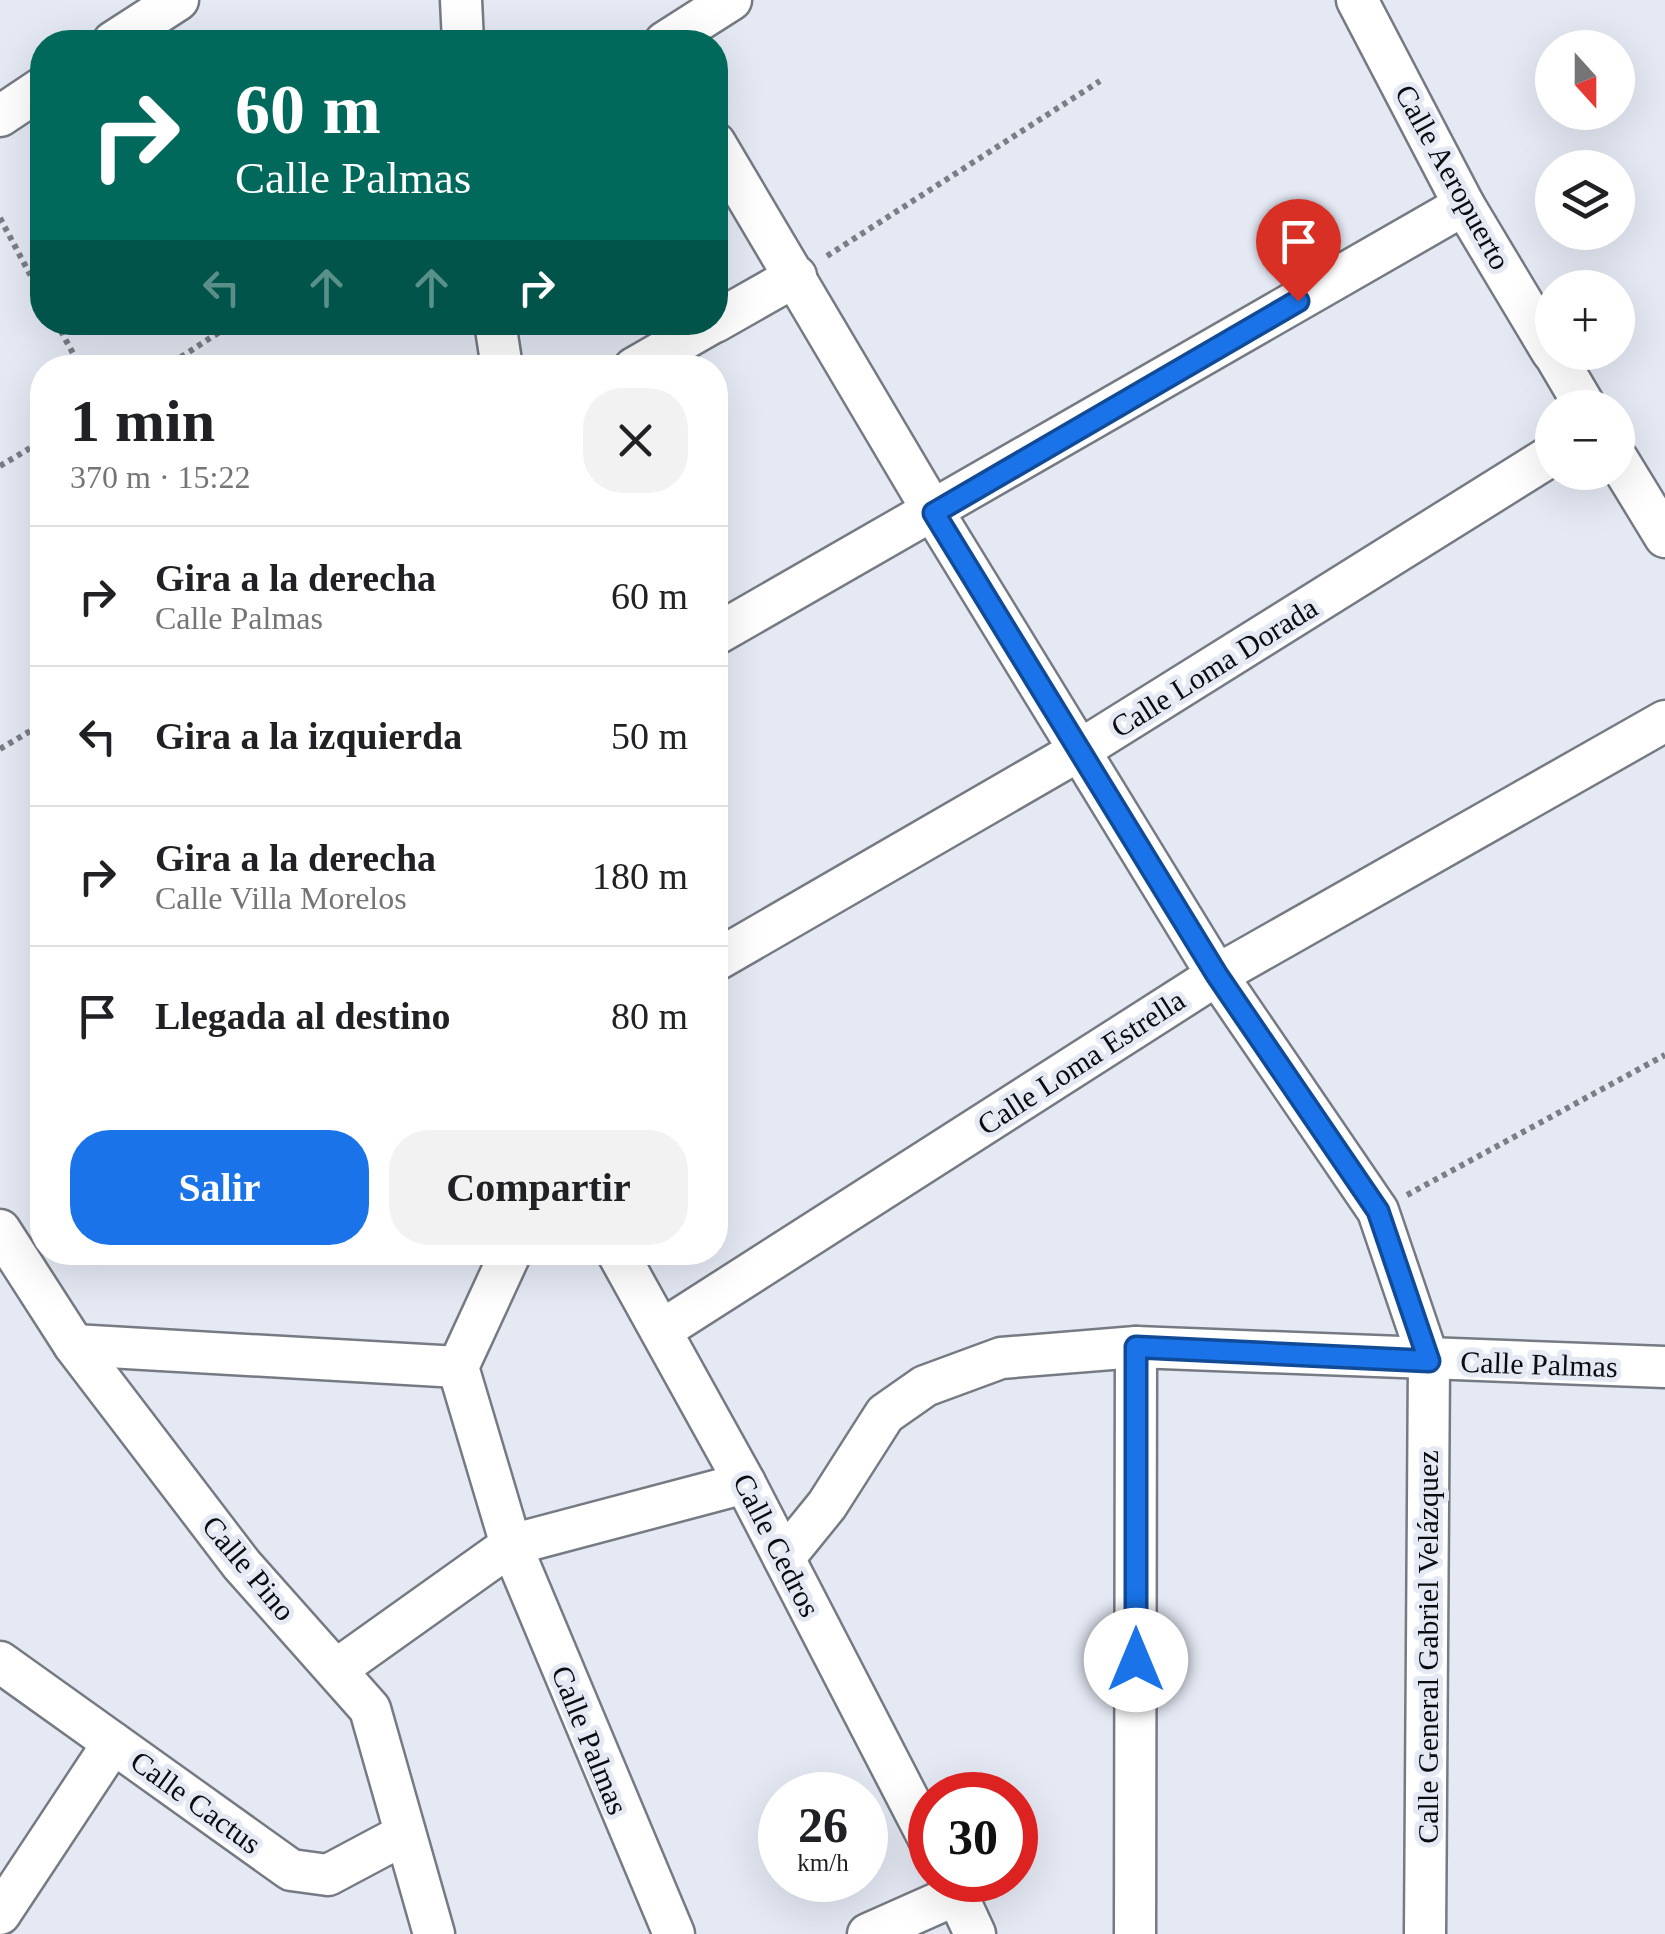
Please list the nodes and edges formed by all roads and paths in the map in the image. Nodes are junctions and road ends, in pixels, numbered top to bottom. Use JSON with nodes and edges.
{"nodes":[{"id":1,"x":178,"y":0,"type":"edge"},
{"id":2,"x":461,"y":0,"type":"edge"},
{"id":3,"x":731,"y":0,"type":"edge"},
{"id":4,"x":1357,"y":0,"type":"edge"},
{"id":5,"x":132,"y":30,"type":"edge"},
{"id":6,"x":463,"y":30,"type":"edge"},
{"id":7,"x":684,"y":30,"type":"edge"},
{"id":8,"x":1100,"y":81,"type":"dead end"},
{"id":9,"x":30,"y":96,"type":"edge"},
{"id":10,"x":0,"y":116,"type":"edge"},
{"id":11,"x":728,"y":164,"type":"edge"},
{"id":12,"x":1464,"y":205,"type":"junction"},
{"id":13,"x":0,"y":218,"type":"edge"},
{"id":14,"x":30,"y":274,"type":"edge"},
{"id":15,"x":796,"y":276,"type":"junction"},
{"id":16,"x":728,"y":314,"type":"edge"},
{"id":17,"x":1535,"y":324,"type":"edge"},
{"id":18,"x":215,"y":335,"type":"edge"},
{"id":19,"x":691,"y":335,"type":"edge"},
{"id":20,"x":184,"y":355,"type":"edge"},
{"id":21,"x":657,"y":355,"type":"edge"},
{"id":22,"x":30,"y":449,"type":"edge"},
{"id":23,"x":0,"y":466,"type":"edge"},
{"id":24,"x":1535,"y":467,"type":"edge"},
{"id":25,"x":1635,"y":488,"type":"edge"},
{"id":26,"x":934,"y":513,"type":"junction"},
{"id":27,"x":1665,"y":537,"type":"edge"},
{"id":28,"x":728,"y":628,"type":"edge"},
{"id":29,"x":1665,"y":721,"type":"edge"},
{"id":30,"x":30,"y":731,"type":"edge"},
{"id":31,"x":0,"y":749,"type":"edge"},
{"id":32,"x":1080,"y":750,"type":"junction"},
{"id":33,"x":728,"y":953,"type":"edge"},
{"id":34,"x":1217,"y":975,"type":"junction"},
{"id":35,"x":1665,"y":1054,"type":"edge"},
{"id":36,"x":1378,"y":1211,"type":"junction"},
{"id":37,"x":0,"y":1230,"type":"edge"},
{"id":38,"x":505,"y":1265,"type":"edge"},
{"id":39,"x":624,"y":1265,"type":"edge"},
{"id":40,"x":662,"y":1330,"type":"junction"},
{"id":41,"x":74,"y":1345,"type":"junction"},
{"id":42,"x":1136,"y":1347,"type":"junction"},
{"id":43,"x":1429,"y":1361,"type":"junction"},
{"id":44,"x":458,"y":1367,"type":"junction"},
{"id":45,"x":1665,"y":1367,"type":"edge"},
{"id":46,"x":745,"y":1483,"type":"junction"},
{"id":47,"x":511,"y":1545,"type":"junction"},
{"id":48,"x":784,"y":1558,"type":"junction"},
{"id":49,"x":0,"y":1662,"type":"edge"},
{"id":50,"x":337,"y":1669,"type":"junction"},
{"id":51,"x":114,"y":1743,"type":"junction"},
{"id":52,"x":908,"y":1798,"type":"edge"},
{"id":53,"x":405,"y":1834,"type":"junction"},
{"id":54,"x":927,"y":1902,"type":"edge"},
{"id":55,"x":961,"y":1902,"type":"edge"},
{"id":56,"x":0,"y":1914,"type":"edge"},
{"id":57,"x":434,"y":1934,"type":"edge"},
{"id":58,"x":674,"y":1934,"type":"edge"},
{"id":59,"x":868,"y":1934,"type":"edge"},
{"id":60,"x":976,"y":1934,"type":"edge"},
{"id":61,"x":1135,"y":1934,"type":"edge"},
{"id":62,"x":1425,"y":1934,"type":"edge"}],
"edges":[{"from":1,"to":5,"type":"street"},
{"from":2,"to":6,"type":"street"},
{"from":3,"to":7,"type":"street"},
{"from":4,"to":12,"type":"street","name":"Calle Aeropuerto"},
{"from":8,"to":15,"type":"path"},
{"from":9,"to":10,"type":"street"},
{"from":11,"to":15,"type":"street","name":"Calle General Gabriel Velázquez"},
{"from":12,"to":17,"type":"street","name":"Calle Aeropuerto"},
{"from":12,"to":26,"type":"street"},
{"from":13,"to":14,"type":"path"},
{"from":15,"to":16,"type":"street"},
{"from":15,"to":26,"type":"street","name":"Calle General Gabriel Velázquez"},
{"from":18,"to":20,"type":"path"},
{"from":19,"to":21,"type":"street"},
{"from":22,"to":23,"type":"path"},
{"from":24,"to":32,"type":"street","name":"Calle Loma Dorada"},
{"from":25,"to":27,"type":"street"},
{"from":26,"to":28,"type":"street"},
{"from":26,"to":32,"type":"street","name":"Calle General Gabriel Velázquez"},
{"from":29,"to":34,"type":"street","name":"Calle Loma Estrella"},
{"from":30,"to":31,"type":"path"},
{"from":32,"to":33,"type":"street","name":"Calle Loma Dorada"},
{"from":32,"to":34,"type":"street","name":"Calle General Gabriel Velázquez"},
{"from":34,"to":36,"type":"street","name":"Calle General Gabriel Velázquez"},
{"from":34,"to":40,"type":"street","name":"Calle Loma Estrella"},
{"from":35,"to":36,"type":"path"},
{"from":36,"to":43,"type":"street","name":"Calle General Gabriel Velázquez"},
{"from":37,"to":41,"type":"street","name":"Calle Pino"},
{"from":38,"to":44,"type":"street"},
{"from":39,"to":40,"type":"street","name":"Calle Cedros"},
{"from":40,"to":46,"type":"street","name":"Calle Cedros"},
{"from":41,"to":44,"type":"street"},
{"from":41,"to":50,"type":"street","name":"Calle Pino"},
{"from":42,"to":43,"type":"street","name":"Calle Palmas"},
{"from":42,"to":48,"type":"street","name":"Calle Palmas"},
{"from":42,"to":61,"type":"street"},
{"from":43,"to":45,"type":"street","name":"Calle Palmas"},
{"from":43,"to":62,"type":"street","name":"Calle General Gabriel Velázquez"},
{"from":44,"to":47,"type":"street","name":"Calle Palmas"},
{"from":46,"to":47,"type":"street"},
{"from":46,"to":48,"type":"street","name":"Calle Cedros"},
{"from":47,"to":50,"type":"street"},
{"from":47,"to":58,"type":"street","name":"Calle Palmas"},
{"from":48,"to":52,"type":"street","name":"Calle Cedros"},
{"from":49,"to":51,"type":"street","name":"Calle Cactus"},
{"from":50,"to":53,"type":"street","name":"Calle Pino"},
{"from":51,"to":53,"type":"street","name":"Calle Cactus"},
{"from":51,"to":56,"type":"street"},
{"from":53,"to":57,"type":"street","name":"Calle Pino"},
{"from":54,"to":59,"type":"street"},
{"from":55,"to":60,"type":"street"}]}
